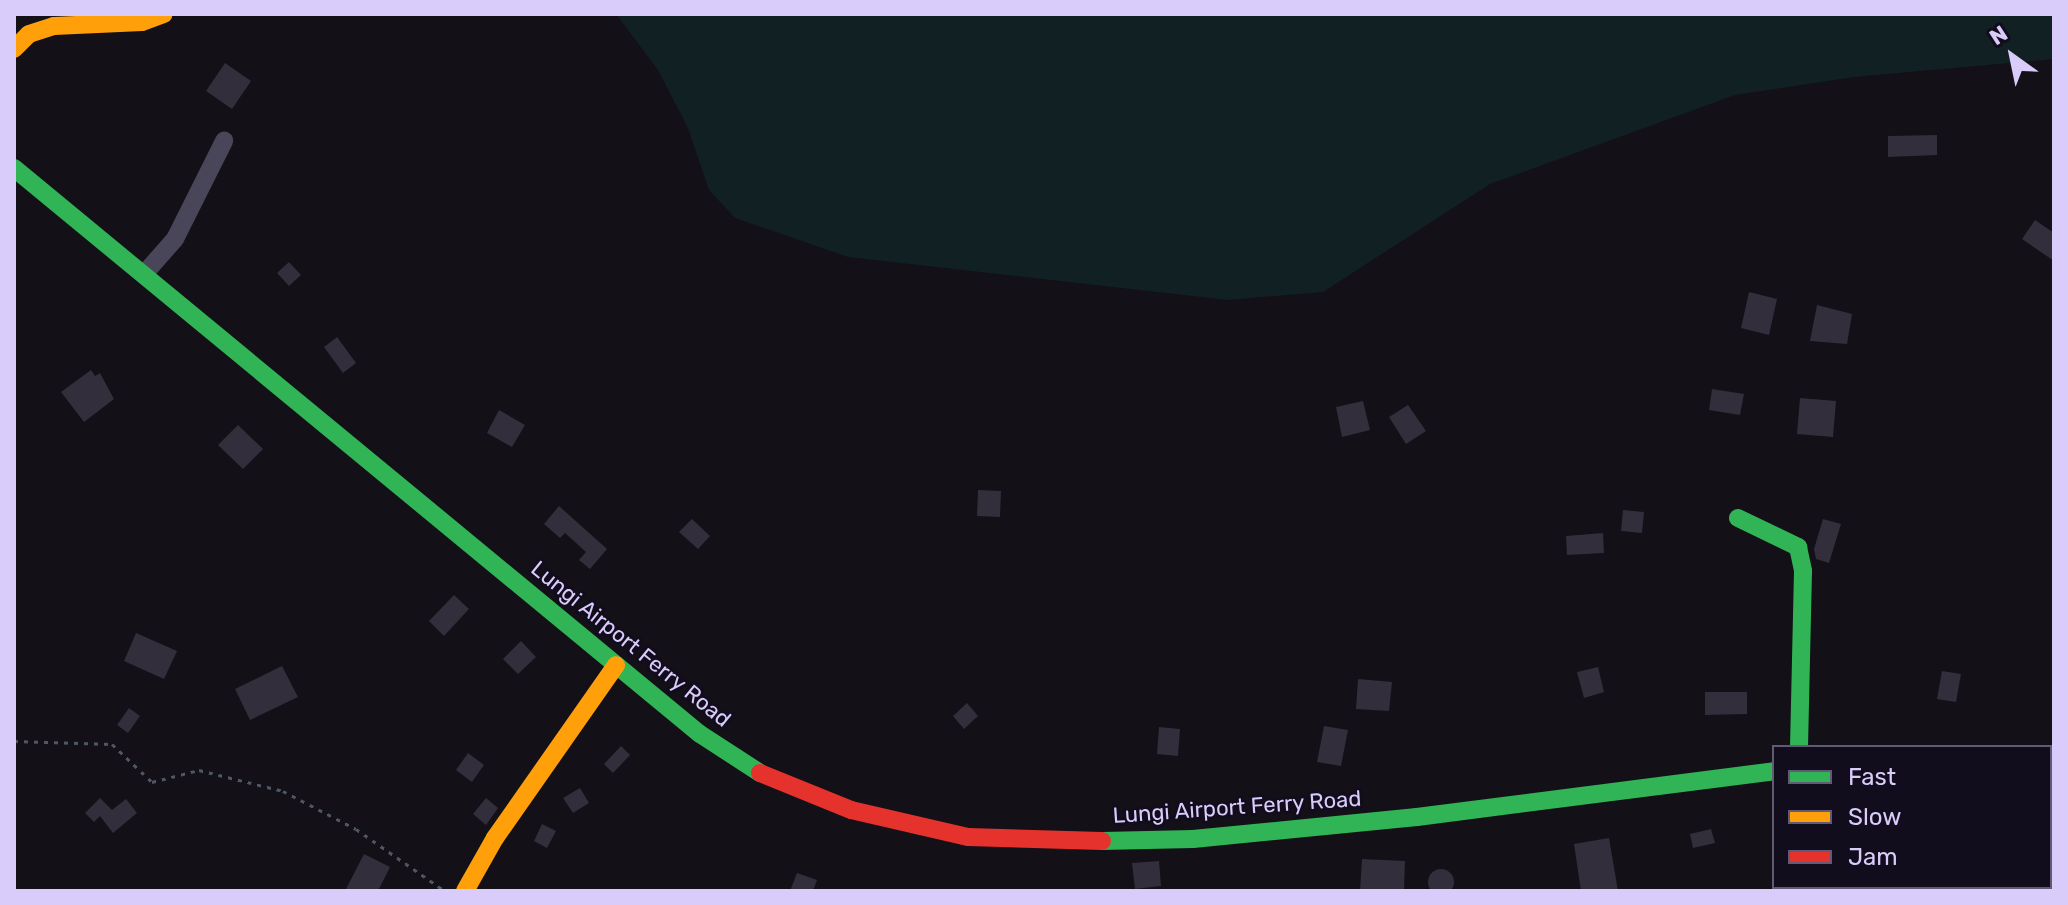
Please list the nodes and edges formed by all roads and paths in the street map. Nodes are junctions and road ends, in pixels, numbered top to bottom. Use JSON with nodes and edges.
{"nodes":[{"id":1,"x":164,"y":14,"type":"edge"},
{"id":2,"x":14,"y":49,"type":"edge"},
{"id":3,"x":224,"y":141,"type":"dead end"},
{"id":4,"x":14,"y":168,"type":"edge"},
{"id":5,"x":145,"y":273,"type":"junction"},
{"id":6,"x":1738,"y":518,"type":"dead end"},
{"id":7,"x":616,"y":665,"type":"junction"},
{"id":8,"x":14,"y":741,"type":"edge"},
{"id":9,"x":1799,"y":745,"type":"edge"},
{"id":10,"x":1772,"y":771,"type":"edge"},
{"id":11,"x":445,"y":891,"type":"edge"},
{"id":12,"x":465,"y":891,"type":"edge"}],
"edges":[{"from":1,"to":2,"type":"main road"},
{"from":3,"to":5,"type":"street"},
{"from":4,"to":5,"type":"main road","name":"Lungi Airport Ferry Road"},
{"from":5,"to":7,"type":"main road","name":"Lungi Airport Ferry Road"},
{"from":6,"to":9,"type":"main road"},
{"from":7,"to":10,"type":"main road","name":"Lungi Airport Ferry Road"},
{"from":7,"to":12,"type":"main road"},
{"from":8,"to":11,"type":"path"}]}
